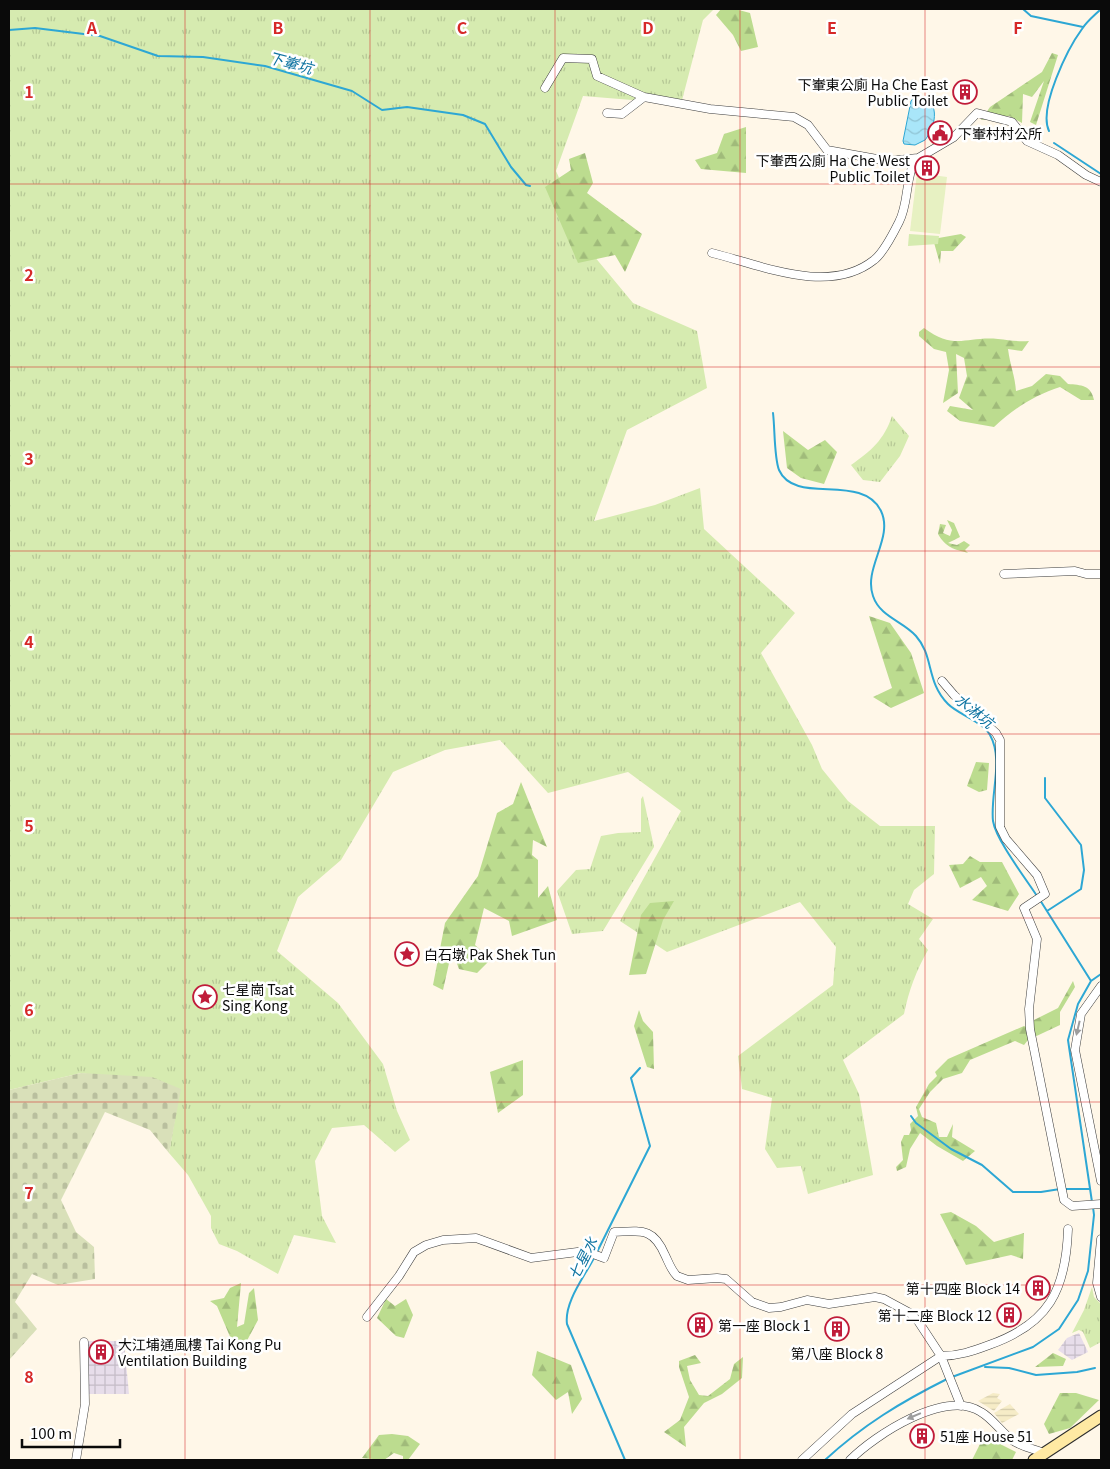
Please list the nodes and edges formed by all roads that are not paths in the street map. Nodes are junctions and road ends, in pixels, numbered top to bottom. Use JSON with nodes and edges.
{"nodes":[{"id":1,"x":545,"y":88,"type":"dead end"},
{"id":2,"x":644,"y":97,"type":"junction"},
{"id":3,"x":608,"y":113,"type":"dead end"},
{"id":4,"x":918,"y":158,"type":"junction"},
{"id":5,"x":1101,"y":182,"type":"edge"},
{"id":6,"x":712,"y":253,"type":"dead end"},
{"id":7,"x":1004,"y":574,"type":"dead end"},
{"id":8,"x":1101,"y":574,"type":"edge"},
{"id":9,"x":942,"y":681,"type":"dead end"},
{"id":10,"x":1101,"y":986,"type":"edge"},
{"id":11,"x":1101,"y":1182,"type":"edge"},
{"id":12,"x":1100,"y":1204,"type":"edge"},
{"id":13,"x":1068,"y":1229,"type":"dead end"},
{"id":14,"x":1101,"y":1239,"type":"edge"},
{"id":15,"x":1101,"y":1296,"type":"edge"},
{"id":16,"x":366,"y":1317,"type":"dead end"},
{"id":17,"x":84,"y":1342,"type":"dead end"},
{"id":18,"x":941,"y":1356,"type":"junction"},
{"id":19,"x":961,"y":1406,"type":"junction"},
{"id":20,"x":1101,"y":1416,"type":"edge"},
{"id":21,"x":1044,"y":1453,"type":"junction"},
{"id":22,"x":76,"y":1460,"type":"edge"},
{"id":23,"x":802,"y":1460,"type":"edge"},
{"id":24,"x":850,"y":1460,"type":"edge"},
{"id":25,"x":1034,"y":1460,"type":"edge"}],
"edges":[{"from":1,"to":2,"type":"street"},
{"from":2,"to":3,"type":"street"},
{"from":2,"to":4,"type":"street"},
{"from":4,"to":5,"type":"street"},
{"from":4,"to":6,"type":"street"},
{"from":7,"to":8,"type":"street"},
{"from":9,"to":12,"type":"street"},
{"from":10,"to":11,"type":"street","one_way":true},
{"from":13,"to":18,"type":"street"},
{"from":14,"to":15,"type":"street"},
{"from":16,"to":18,"type":"street"},
{"from":17,"to":22,"type":"street"},
{"from":18,"to":19,"type":"street"},
{"from":18,"to":23,"type":"street"},
{"from":19,"to":21,"type":"street"},
{"from":19,"to":24,"type":"street","one_way":true},
{"from":20,"to":21,"type":"main road"},
{"from":21,"to":25,"type":"main road"}]}
